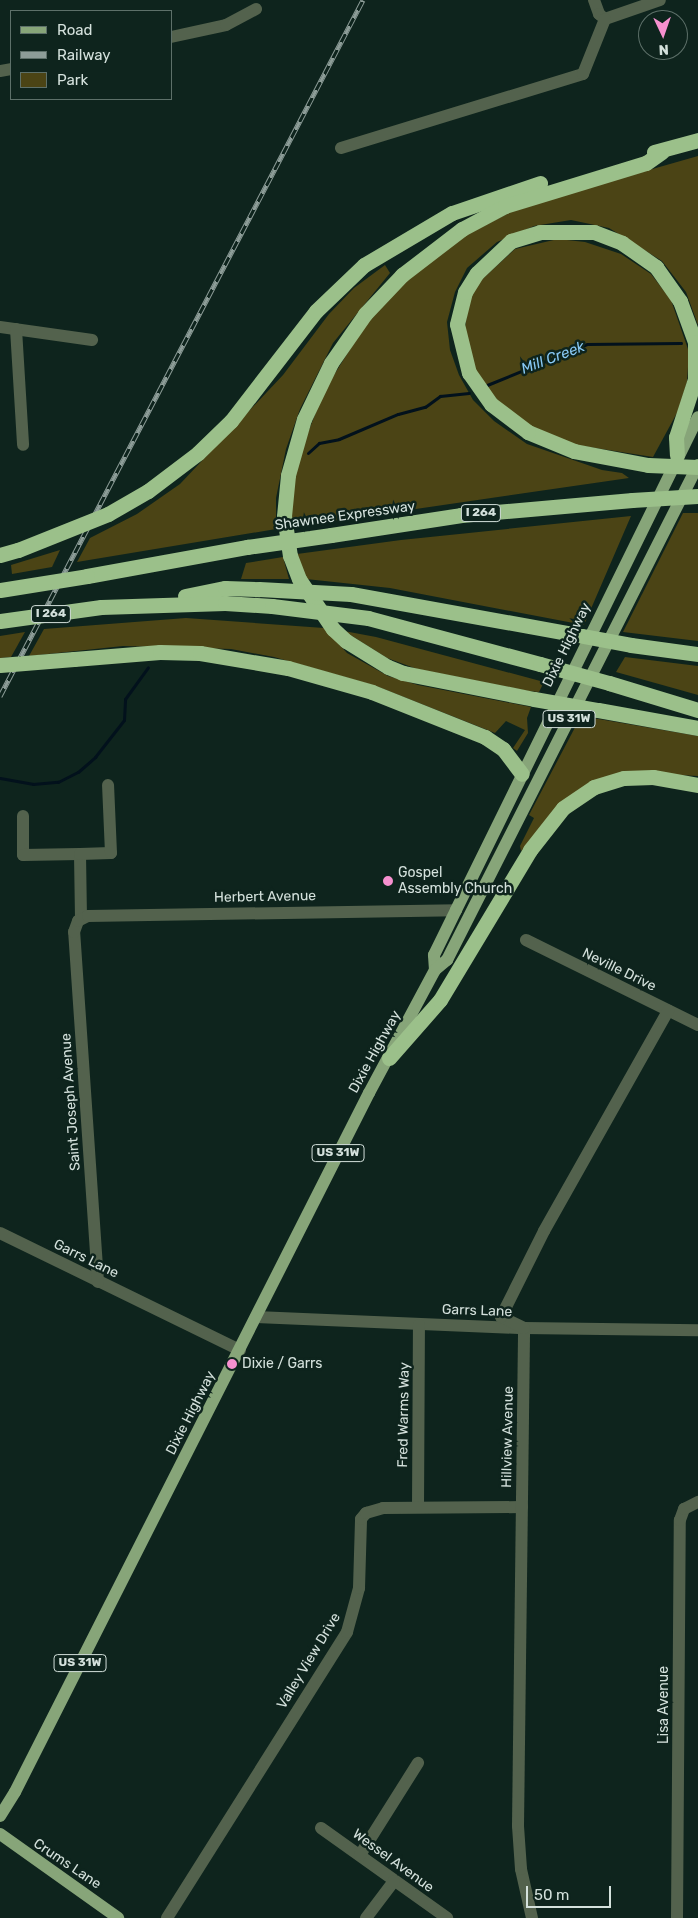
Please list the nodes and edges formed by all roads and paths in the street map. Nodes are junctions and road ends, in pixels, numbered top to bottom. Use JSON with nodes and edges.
{"nodes":[{"id":1,"x":594,"y":0,"type":"edge"},
{"id":2,"x":660,"y":0,"type":"edge"},
{"id":3,"x":256,"y":9,"type":"dead end"},
{"id":4,"x":605,"y":19,"type":"junction"},
{"id":5,"x":172,"y":37,"type":"edge"},
{"id":6,"x":698,"y":140,"type":"edge"},
{"id":7,"x":341,"y":148,"type":"dead end"},
{"id":8,"x":662,"y":152,"type":"junction"},
{"id":9,"x":0,"y":327,"type":"edge"},
{"id":10,"x":16,"y":329,"type":"junction"},
{"id":11,"x":92,"y":340,"type":"dead end"},
{"id":12,"x":698,"y":417,"type":"edge"},
{"id":13,"x":24,"y":445,"type":"dead end"},
{"id":14,"x":677,"y":455,"type":"junction"},
{"id":15,"x":698,"y":466,"type":"edge"},
{"id":16,"x":698,"y":496,"type":"edge"},
{"id":17,"x":0,"y":555,"type":"edge"},
{"id":18,"x":0,"y":590,"type":"edge"},
{"id":19,"x":149,"y":603,"type":"junction"},
{"id":20,"x":0,"y":620,"type":"edge"},
{"id":21,"x":698,"y":654,"type":"edge"},
{"id":22,"x":0,"y":665,"type":"edge"},
{"id":23,"x":698,"y":710,"type":"edge"},
{"id":24,"x":698,"y":728,"type":"edge"},
{"id":25,"x":522,"y":774,"type":"junction"},
{"id":26,"x":108,"y":785,"type":"dead end"},
{"id":27,"x":698,"y":785,"type":"edge"},
{"id":28,"x":23,"y":816,"type":"dead end"},
{"id":29,"x":80,"y":854,"type":"junction"},
{"id":30,"x":456,"y":910,"type":"junction"},
{"id":31,"x":80,"y":920,"type":"junction"},
{"id":32,"x":526,"y":940,"type":"dead end"},
{"id":33,"x":435,"y":970,"type":"junction"},
{"id":34,"x":668,"y":1011,"type":"junction"},
{"id":35,"x":698,"y":1026,"type":"edge"},
{"id":36,"x":389,"y":1058,"type":"junction"},
{"id":37,"x":0,"y":1233,"type":"edge"},
{"id":38,"x":98,"y":1282,"type":"junction"},
{"id":39,"x":256,"y":1318,"type":"junction"},
{"id":40,"x":419,"y":1325,"type":"junction"},
{"id":41,"x":524,"y":1328,"type":"junction"},
{"id":42,"x":698,"y":1330,"type":"edge"},
{"id":43,"x":240,"y":1350,"type":"junction"},
{"id":44,"x":698,"y":1502,"type":"edge"},
{"id":45,"x":418,"y":1507,"type":"junction"},
{"id":46,"x":522,"y":1507,"type":"junction"},
{"id":47,"x":418,"y":1763,"type":"dead end"},
{"id":48,"x":0,"y":1816,"type":"edge"},
{"id":49,"x":321,"y":1828,"type":"dead end"},
{"id":50,"x":0,"y":1834,"type":"edge"},
{"id":51,"x":360,"y":1855,"type":"junction"},
{"id":52,"x":394,"y":1882,"type":"junction"},
{"id":53,"x":118,"y":1918,"type":"edge"},
{"id":54,"x":167,"y":1918,"type":"edge"},
{"id":55,"x":366,"y":1918,"type":"edge"},
{"id":56,"x":447,"y":1918,"type":"edge"},
{"id":57,"x":532,"y":1918,"type":"edge"},
{"id":58,"x":677,"y":1918,"type":"edge"}],
"edges":[{"from":1,"to":4,"type":"street"},
{"from":2,"to":4,"type":"street"},
{"from":3,"to":5,"type":"street"},
{"from":4,"to":7,"type":"street"},
{"from":6,"to":8,"type":"highway"},
{"from":8,"to":17,"type":"highway","bridge":true},
{"from":8,"to":24,"type":"highway","bridge":true},
{"from":9,"to":10,"type":"street"},
{"from":10,"to":11,"type":"street"},
{"from":10,"to":13,"type":"street"},
{"from":12,"to":14,"type":"main road","name":"Dixie Highway","number":"US 31W"},
{"from":14,"to":15,"type":"highway","bridge":true},
{"from":14,"to":25,"type":"main road","name":"Dixie Highway","number":"US 31W"},
{"from":15,"to":33,"type":"main road","name":"Dixie Highway","number":"US 31W"},
{"from":16,"to":18,"type":"highway","name":"Shawnee Expressway","number":"I 264","bridge":true},
{"from":19,"to":20,"type":"highway","number":"I 264","bridge":true},
{"from":19,"to":21,"type":"highway","bridge":true},
{"from":19,"to":23,"type":"highway","number":"I 264","bridge":true},
{"from":22,"to":25,"type":"highway","bridge":true},
{"from":25,"to":30,"type":"main road","name":"Dixie Highway","number":"US 31W"},
{"from":26,"to":29,"type":"street"},
{"from":27,"to":36,"type":"highway"},
{"from":28,"to":29,"type":"street"},
{"from":29,"to":31,"type":"street","name":"Saint Joseph Avenue"},
{"from":30,"to":31,"type":"street","name":"Herbert Avenue"},
{"from":30,"to":33,"type":"main road","name":"Dixie Highway","number":"US 31W"},
{"from":31,"to":38,"type":"street","name":"Saint Joseph Avenue"},
{"from":32,"to":34,"type":"street","name":"Neville Drive"},
{"from":33,"to":36,"type":"main road","name":"Dixie Highway","number":"US 31W"},
{"from":34,"to":35,"type":"street","name":"Neville Drive"},
{"from":34,"to":41,"type":"street"},
{"from":36,"to":39,"type":"main road","name":"Dixie Highway","number":"US 31W"},
{"from":37,"to":38,"type":"street","name":"Garrs Lane"},
{"from":38,"to":43,"type":"street","name":"Garrs Lane"},
{"from":39,"to":40,"type":"street","name":"Garrs Lane"},
{"from":39,"to":43,"type":"main road","name":"Dixie Highway","number":"US 31W"},
{"from":40,"to":41,"type":"street","name":"Garrs Lane"},
{"from":40,"to":45,"type":"street","name":"Fred Warms Way"},
{"from":41,"to":42,"type":"street","name":"Garrs Lane"},
{"from":41,"to":46,"type":"street","name":"Hillview Avenue"},
{"from":43,"to":48,"type":"main road","name":"Dixie Highway","number":"US 31W"},
{"from":44,"to":58,"type":"street","name":"Lisa Avenue"},
{"from":45,"to":46,"type":"street","name":"Valley View Drive"},
{"from":45,"to":54,"type":"street","name":"Valley View Drive"},
{"from":46,"to":57,"type":"street","name":"Hillview Avenue"},
{"from":47,"to":51,"type":"street"},
{"from":49,"to":51,"type":"street","name":"Wessel Avenue"},
{"from":50,"to":53,"type":"main road","name":"Crums Lane"},
{"from":51,"to":52,"type":"street","name":"Wessel Avenue"},
{"from":52,"to":55,"type":"street"},
{"from":52,"to":56,"type":"street","name":"Wessel Avenue"}]}
